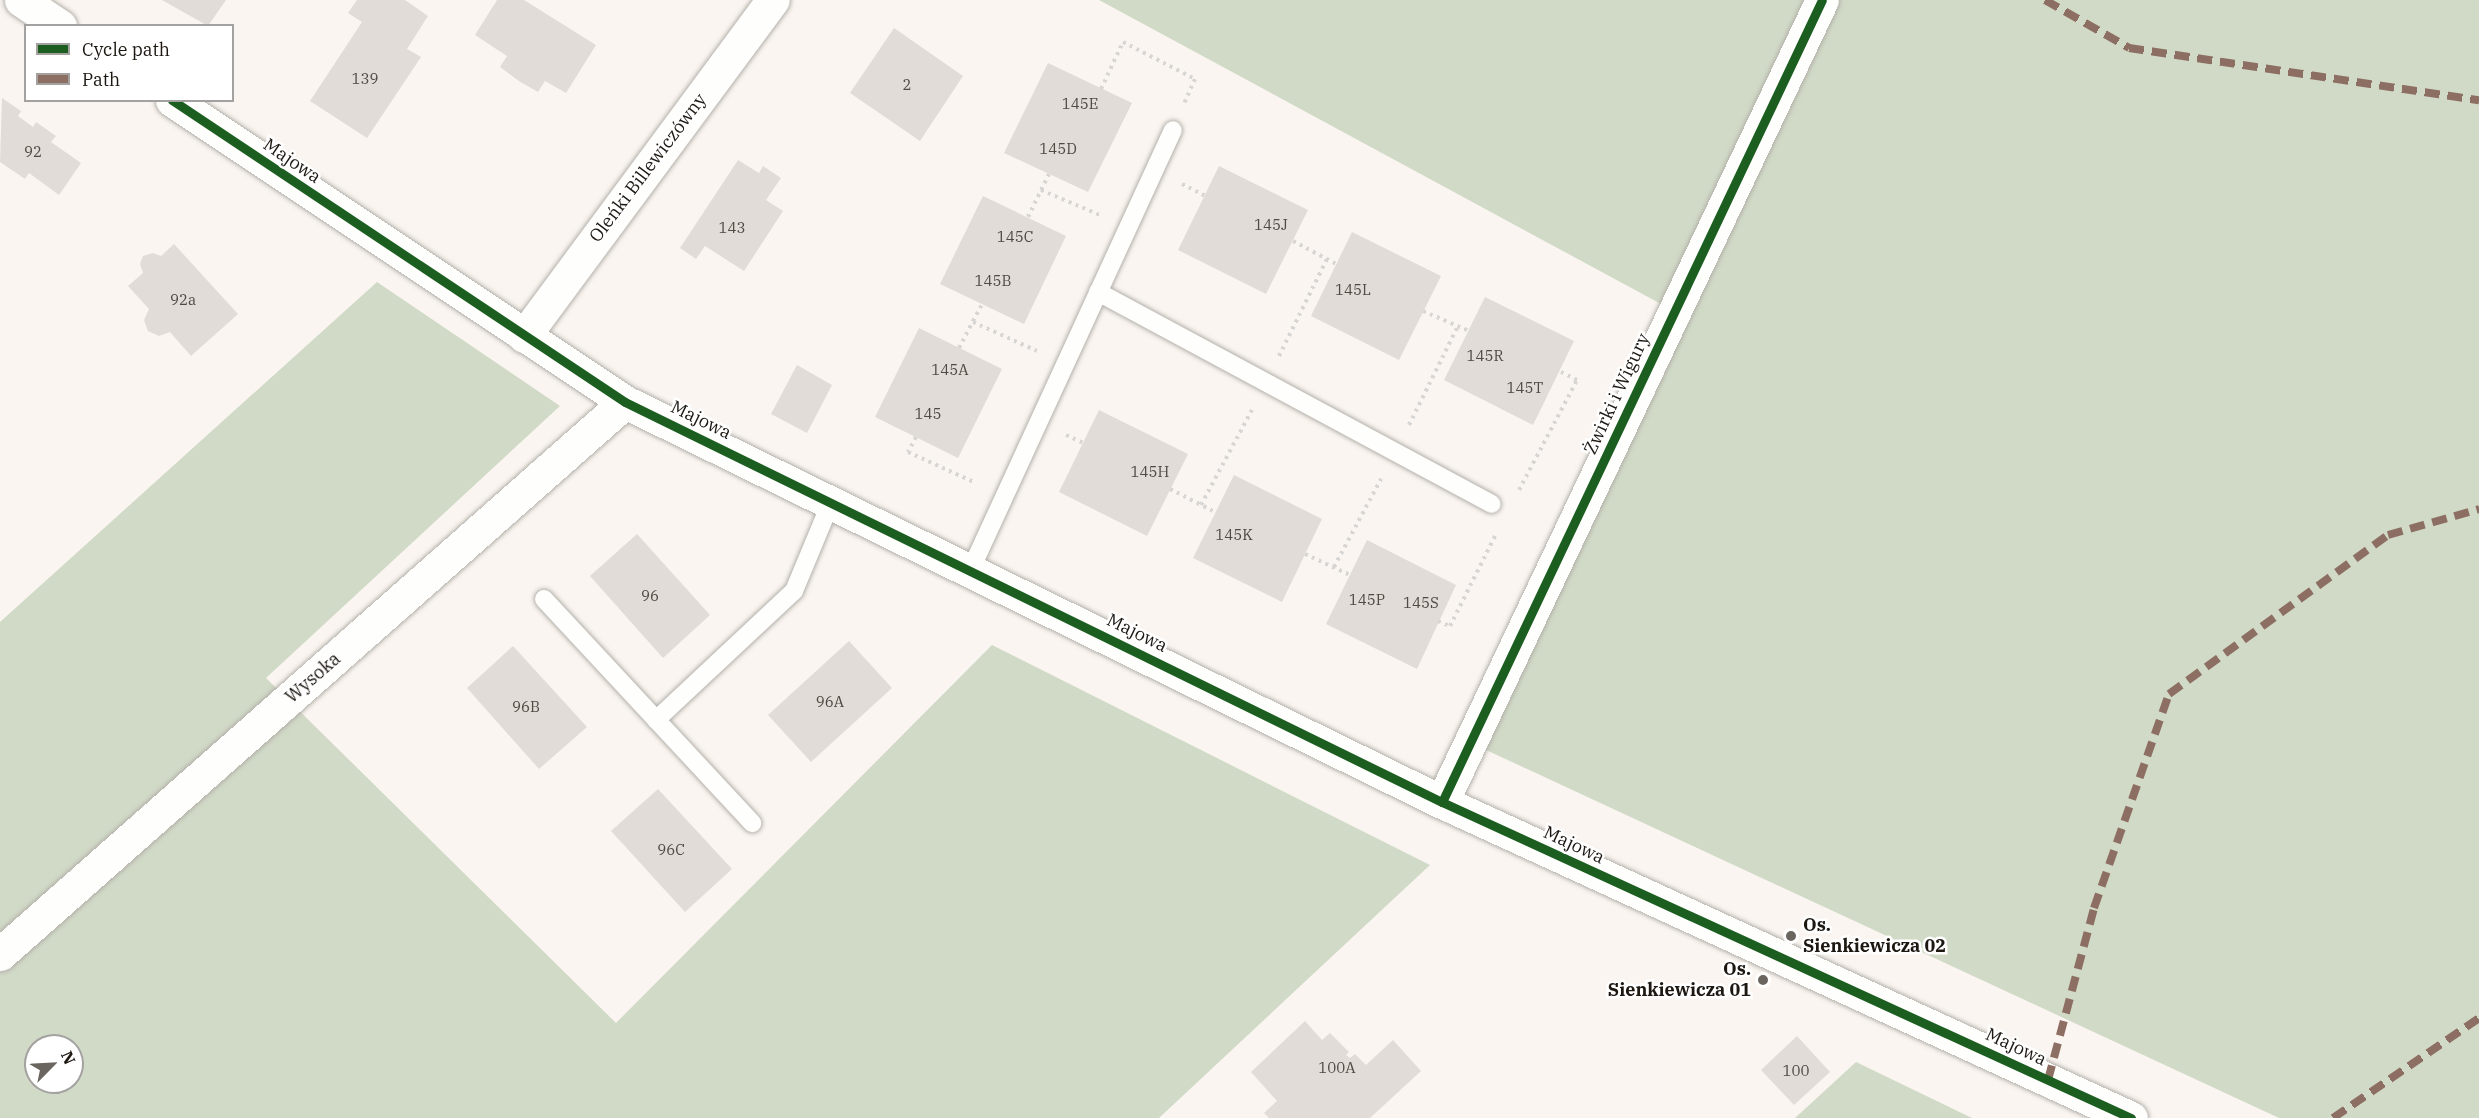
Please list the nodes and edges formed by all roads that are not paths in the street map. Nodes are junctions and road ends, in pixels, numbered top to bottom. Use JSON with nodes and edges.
{"nodes":[{"id":1,"x":21,"y":0,"type":"edge"},
{"id":2,"x":773,"y":0,"type":"edge"},
{"id":3,"x":1821,"y":0,"type":"edge"},
{"id":4,"x":57,"y":24,"type":"edge"},
{"id":5,"x":175,"y":102,"type":"edge"},
{"id":6,"x":1173,"y":130,"type":"road end"},
{"id":7,"x":1098,"y":292,"type":"junction"},
{"id":8,"x":524,"y":336,"type":"junction"},
{"id":9,"x":625,"y":402,"type":"junction"},
{"id":10,"x":831,"y":502,"type":"junction"},
{"id":11,"x":1500,"y":508,"type":"road end"},
{"id":12,"x":971,"y":569,"type":"junction"},
{"id":13,"x":544,"y":599,"type":"dead end"},
{"id":14,"x":656,"y":720,"type":"junction"},
{"id":15,"x":1442,"y":802,"type":"junction"},
{"id":16,"x":752,"y":823,"type":"dead end"},
{"id":17,"x":0,"y":954,"type":"edge"},
{"id":18,"x":2131,"y":1118,"type":"edge"}],
"edges":[{"from":1,"to":4,"type":"street"},
{"from":2,"to":8,"type":"street","name":"Oleńki Billewiczówny"},
{"from":3,"to":15,"type":"street","name":"Żwirki i Wigury"},
{"from":5,"to":8,"type":"street","name":"Majowa"},
{"from":6,"to":7,"type":"lane"},
{"from":7,"to":11,"type":"lane"},
{"from":7,"to":12,"type":"lane"},
{"from":8,"to":9,"type":"street","name":"Majowa"},
{"from":9,"to":10,"type":"street","name":"Majowa"},
{"from":9,"to":17,"type":"street","name":"Wysoka"},
{"from":10,"to":12,"type":"street","name":"Majowa"},
{"from":10,"to":14,"type":"lane"},
{"from":12,"to":15,"type":"street","name":"Majowa"},
{"from":13,"to":14,"type":"lane"},
{"from":14,"to":16,"type":"lane"},
{"from":15,"to":18,"type":"street","name":"Majowa"}]}
